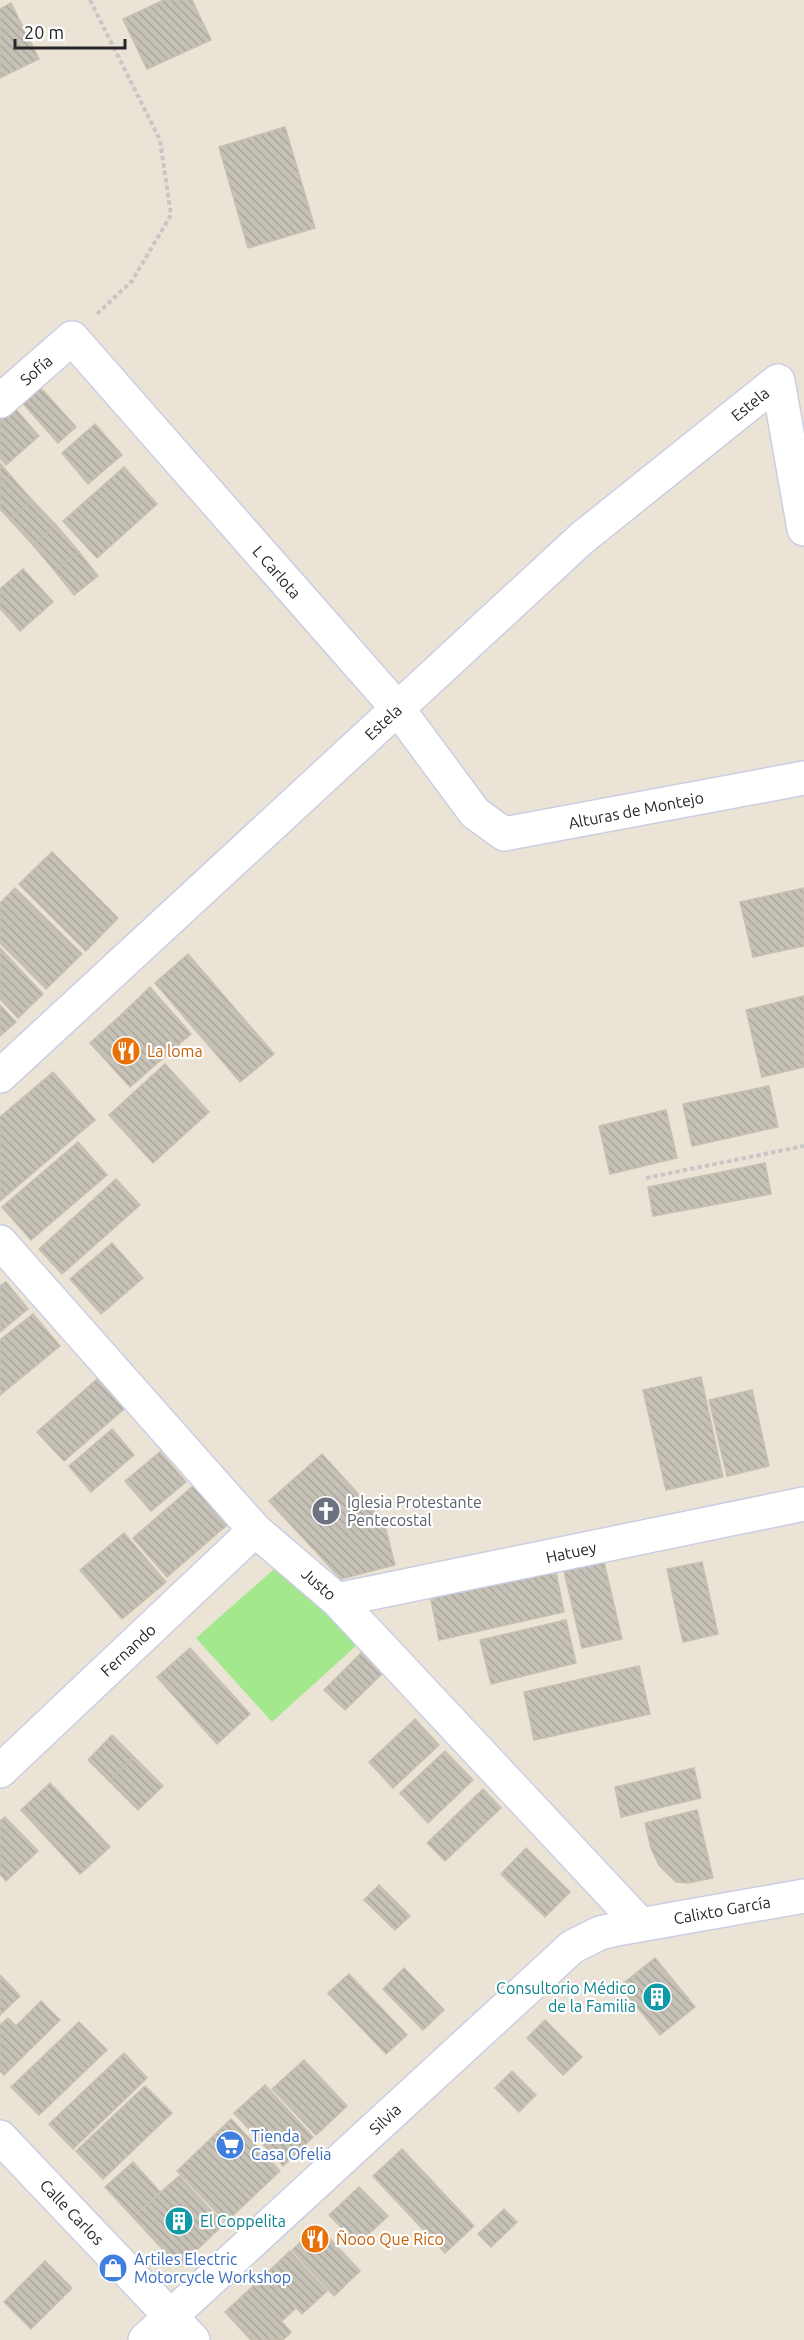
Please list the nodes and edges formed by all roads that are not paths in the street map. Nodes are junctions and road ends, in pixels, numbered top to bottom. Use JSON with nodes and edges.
{"nodes":[{"id":1,"x":72,"y":338,"type":"joint"},
{"id":2,"x":0,"y":401,"type":"edge"},
{"id":3,"x":804,"y":529,"type":"edge"},
{"id":4,"x":398,"y":709,"type":"junction"},
{"id":5,"x":804,"y":778,"type":"edge"},
{"id":6,"x":475,"y":813,"type":"joint"},
{"id":7,"x":0,"y":1076,"type":"edge"},
{"id":8,"x":0,"y":1242,"type":"edge"},
{"id":9,"x":804,"y":1504,"type":"edge"},
{"id":10,"x":255,"y":1530,"type":"junction"},
{"id":11,"x":338,"y":1600,"type":"junction"},
{"id":12,"x":0,"y":1771,"type":"edge"},
{"id":13,"x":804,"y":1896,"type":"edge"},
{"id":14,"x":640,"y":1924,"type":"junction"},
{"id":15,"x":0,"y":2137,"type":"edge"},
{"id":16,"x":182,"y":2328,"type":"edge"},
{"id":17,"x":145,"y":2340,"type":"edge"}],
"edges":[{"from":1,"to":2,"type":"street","name":"Sofía"},
{"from":1,"to":4,"type":"street","name":"L Carlota"},
{"from":3,"to":4,"type":"street","name":"Estela"},
{"from":4,"to":6,"type":"street","name":"L Carlota"},
{"from":4,"to":7,"type":"street","name":"Estela"},
{"from":5,"to":6,"type":"street","name":"Alturas de Montejo"},
{"from":8,"to":10,"type":"street","name":"Justo"},
{"from":9,"to":11,"type":"street","name":"Hatuey"},
{"from":10,"to":11,"type":"street","name":"Justo"},
{"from":10,"to":12,"type":"street","name":"Fernando"},
{"from":11,"to":14,"type":"street","name":"Justo"},
{"from":13,"to":14,"type":"street","name":"Calixto García"},
{"from":14,"to":16,"type":"street","name":"Silvia"},
{"from":15,"to":16,"type":"street","name":"Calle Carlos"},
{"from":16,"to":17,"type":"street","name":"Silvia"}]}
